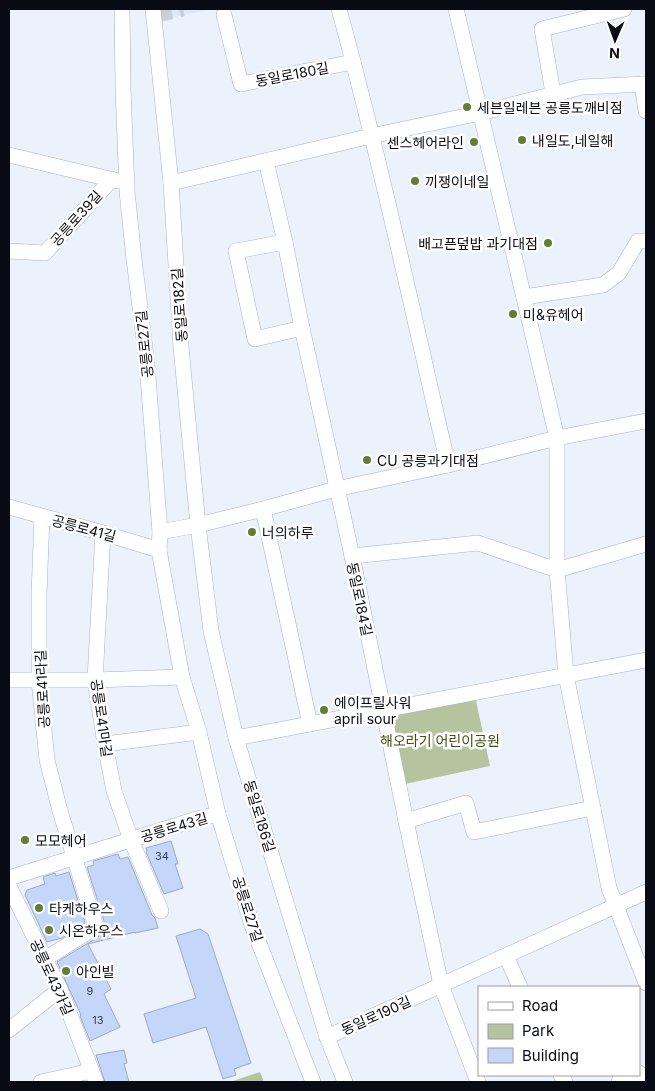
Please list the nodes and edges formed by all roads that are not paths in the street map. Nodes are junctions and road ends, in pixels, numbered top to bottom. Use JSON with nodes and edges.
{"nodes":[{"id":1,"x":122,"y":9,"type":"edge"},
{"id":2,"x":339,"y":9,"type":"edge"},
{"id":3,"x":456,"y":9,"type":"edge"},
{"id":4,"x":624,"y":9,"type":"edge"},
{"id":5,"x":155,"y":13,"type":"edge"},
{"id":6,"x":224,"y":15,"type":"dead end"},
{"id":7,"x":353,"y":62,"type":"junction"},
{"id":8,"x":644,"y":84,"type":"edge"},
{"id":9,"x":553,"y":93,"type":"junction"},
{"id":10,"x":646,"y":111,"type":"edge"},
{"id":11,"x":480,"y":113,"type":"junction"},
{"id":12,"x":371,"y":136,"type":"junction"},
{"id":13,"x":9,"y":155,"type":"edge"},
{"id":14,"x":266,"y":161,"type":"junction"},
{"id":15,"x":112,"y":178,"type":"junction"},
{"id":16,"x":171,"y":183,"type":"junction"},
{"id":17,"x":127,"y":184,"type":"junction"},
{"id":18,"x":646,"y":241,"type":"edge"},
{"id":19,"x":285,"y":242,"type":"junction"},
{"id":20,"x":9,"y":251,"type":"edge"},
{"id":21,"x":524,"y":298,"type":"junction"},
{"id":22,"x":302,"y":328,"type":"junction"},
{"id":23,"x":646,"y":421,"type":"edge"},
{"id":24,"x":557,"y":438,"type":"junction"},
{"id":25,"x":448,"y":465,"type":"junction"},
{"id":26,"x":336,"y":489,"type":"junction"},
{"id":27,"x":9,"y":507,"type":"edge"},
{"id":28,"x":263,"y":509,"type":"junction"},
{"id":29,"x":42,"y":517,"type":"junction"},
{"id":30,"x":198,"y":524,"type":"junction"},
{"id":31,"x":160,"y":532,"type":"junction"},
{"id":32,"x":103,"y":533,"type":"junction"},
{"id":33,"x":646,"y":544,"type":"edge"},
{"id":34,"x":159,"y":550,"type":"junction"},
{"id":35,"x":352,"y":556,"type":"junction"},
{"id":36,"x":556,"y":570,"type":"junction"},
{"id":37,"x":646,"y":660,"type":"edge"},
{"id":38,"x":566,"y":675,"type":"junction"},
{"id":39,"x":182,"y":677,"type":"junction"},
{"id":40,"x":9,"y":680,"type":"edge"},
{"id":41,"x":39,"y":680,"type":"junction"},
{"id":42,"x":95,"y":680,"type":"junction"},
{"id":43,"x":383,"y":710,"type":"junction"},
{"id":44,"x":310,"y":724,"type":"junction"},
{"id":45,"x":198,"y":732,"type":"junction"},
{"id":46,"x":236,"y":738,"type":"junction"},
{"id":47,"x":105,"y":744,"type":"junction"},
{"id":48,"x":593,"y":808,"type":"junction"},
{"id":49,"x":218,"y":814,"type":"junction"},
{"id":50,"x":406,"y":821,"type":"junction"},
{"id":51,"x":131,"y":840,"type":"junction"},
{"id":52,"x":74,"y":857,"type":"junction"},
{"id":53,"x":9,"y":878,"type":"edge"},
{"id":54,"x":9,"y":886,"type":"edge"},
{"id":55,"x":646,"y":892,"type":"edge"},
{"id":56,"x":616,"y":905,"type":"junction"},
{"id":57,"x":161,"y":911,"type":"dead end"},
{"id":58,"x":506,"y":956,"type":"junction"},
{"id":59,"x":45,"y":960,"type":"junction"},
{"id":60,"x":646,"y":983,"type":"edge"},
{"id":61,"x":441,"y":985,"type":"junction"},
{"id":62,"x":520,"y":986,"type":"edge"},
{"id":63,"x":60,"y":989,"type":"junction"},
{"id":64,"x":9,"y":1030,"type":"edge"},
{"id":65,"x":327,"y":1037,"type":"junction"},
{"id":66,"x":94,"y":1077,"type":"edge"},
{"id":67,"x":43,"y":1082,"type":"edge"},
{"id":68,"x":313,"y":1082,"type":"edge"},
{"id":69,"x":346,"y":1082,"type":"edge"},
{"id":70,"x":478,"y":1082,"type":"edge"}],
"edges":[{"from":1,"to":17,"type":"street","name":"공릉로27길"},
{"from":2,"to":7,"type":"street"},
{"from":3,"to":11,"type":"street"},
{"from":4,"to":9,"type":"street"},
{"from":5,"to":16,"type":"street"},
{"from":6,"to":7,"type":"street","name":"동일로180길"},
{"from":7,"to":12,"type":"street"},
{"from":8,"to":9,"type":"street"},
{"from":8,"to":10,"type":"street"},
{"from":9,"to":11,"type":"street"},
{"from":11,"to":12,"type":"street"},
{"from":11,"to":21,"type":"street"},
{"from":12,"to":14,"type":"street"},
{"from":12,"to":25,"type":"street"},
{"from":13,"to":15,"type":"street"},
{"from":14,"to":16,"type":"street"},
{"from":14,"to":19,"type":"street"},
{"from":15,"to":17,"type":"street"},
{"from":15,"to":20,"type":"street","name":"공릉로39길"},
{"from":16,"to":30,"type":"street","name":"동일로182길"},
{"from":17,"to":31,"type":"street","name":"공릉로27길"},
{"from":18,"to":21,"type":"street"},
{"from":19,"to":22,"type":"street"},
{"from":19,"to":22,"type":"street"},
{"from":21,"to":24,"type":"street"},
{"from":22,"to":26,"type":"street"},
{"from":23,"to":24,"type":"street"},
{"from":24,"to":25,"type":"street"},
{"from":24,"to":36,"type":"street"},
{"from":25,"to":26,"type":"street"},
{"from":26,"to":28,"type":"street"},
{"from":26,"to":35,"type":"street","name":"동일로184길"},
{"from":27,"to":29,"type":"street","name":"공릉로41길"},
{"from":28,"to":30,"type":"street"},
{"from":28,"to":44,"type":"street"},
{"from":29,"to":32,"type":"street","name":"공릉로41길"},
{"from":29,"to":41,"type":"street","name":"공릉로41라길"},
{"from":30,"to":31,"type":"street"},
{"from":30,"to":46,"type":"street"},
{"from":31,"to":34,"type":"street","name":"공릉로27길"},
{"from":32,"to":34,"type":"street","name":"공릉로41길"},
{"from":32,"to":42,"type":"street","name":"공릉로41마길"},
{"from":33,"to":36,"type":"street"},
{"from":34,"to":39,"type":"street","name":"공릉로27길"},
{"from":35,"to":36,"type":"street"},
{"from":35,"to":43,"type":"street","name":"동일로184길"},
{"from":36,"to":38,"type":"street"},
{"from":37,"to":38,"type":"street"},
{"from":38,"to":43,"type":"street"},
{"from":38,"to":48,"type":"street"},
{"from":39,"to":42,"type":"street"},
{"from":39,"to":45,"type":"street","name":"공릉로27길"},
{"from":40,"to":41,"type":"street"},
{"from":41,"to":42,"type":"street"},
{"from":41,"to":52,"type":"street","name":"공릉로41라길"},
{"from":42,"to":47,"type":"street","name":"공릉로41마길"},
{"from":43,"to":44,"type":"street"},
{"from":43,"to":50,"type":"street"},
{"from":44,"to":46,"type":"street"},
{"from":45,"to":47,"type":"street"},
{"from":45,"to":49,"type":"street","name":"공릉로27길"},
{"from":46,"to":65,"type":"street","name":"동일로186길"},
{"from":47,"to":51,"type":"street","name":"공릉로41마길"},
{"from":48,"to":50,"type":"street"},
{"from":48,"to":56,"type":"street"},
{"from":49,"to":51,"type":"street","name":"공릉로43길"},
{"from":49,"to":68,"type":"street","name":"공릉로27길"},
{"from":50,"to":61,"type":"street"},
{"from":51,"to":52,"type":"street","name":"공릉로43길"},
{"from":51,"to":57,"type":"street","name":"공릉로43길"},
{"from":52,"to":53,"type":"street","name":"공릉로43길"},
{"from":52,"to":59,"type":"street"},
{"from":54,"to":59,"type":"street","name":"공릉로43가길"},
{"from":55,"to":56,"type":"street","name":"동일로190길"},
{"from":56,"to":58,"type":"street","name":"동일로190길"},
{"from":56,"to":60,"type":"street"},
{"from":58,"to":61,"type":"street","name":"동일로190길"},
{"from":58,"to":62,"type":"street"},
{"from":59,"to":63,"type":"street","name":"공릉로43가길"},
{"from":61,"to":65,"type":"street","name":"동일로190길"},
{"from":61,"to":70,"type":"street"},
{"from":63,"to":64,"type":"street"},
{"from":63,"to":66,"type":"street","name":"공릉로43가길"},
{"from":65,"to":69,"type":"street","name":"동일로190길"},
{"from":66,"to":67,"type":"street","name":"공릉로43가길"}]}
